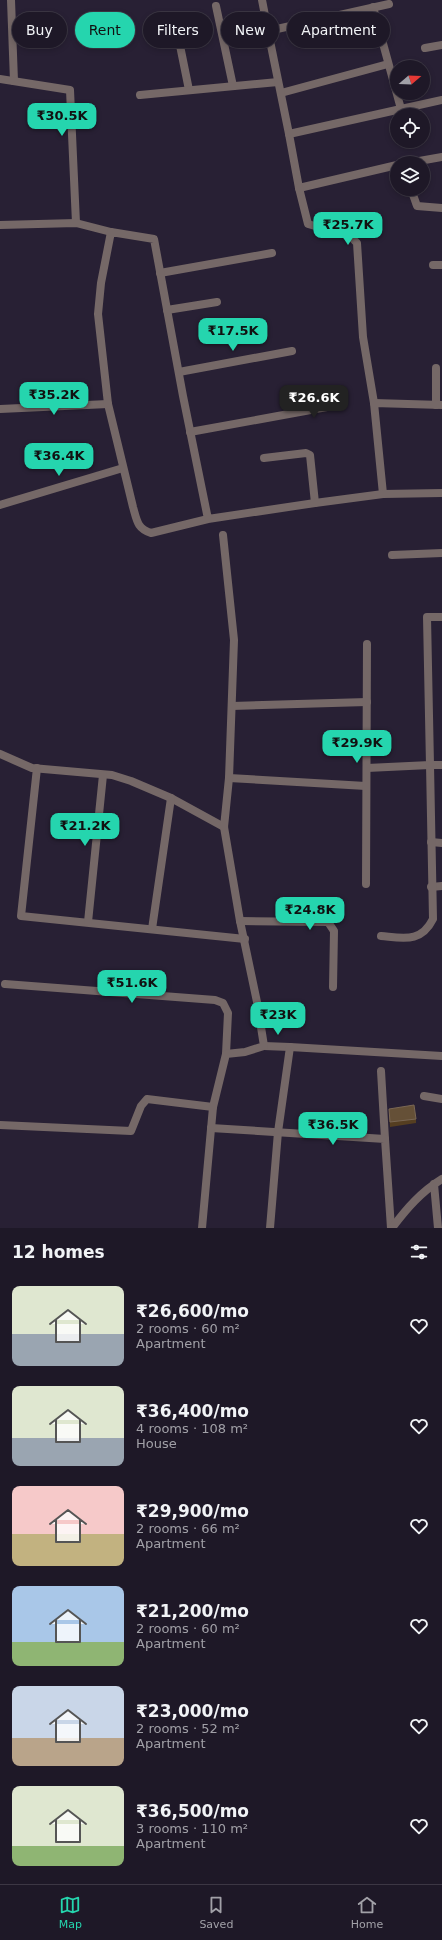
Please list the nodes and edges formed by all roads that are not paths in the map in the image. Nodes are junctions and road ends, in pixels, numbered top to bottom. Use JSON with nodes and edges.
{"nodes":[{"id":1,"x":11,"y":0,"type":"edge"},
{"id":2,"x":262,"y":0,"type":"edge"},
{"id":3,"x":389,"y":4,"type":"dead end"},
{"id":4,"x":216,"y":6,"type":"dead end"},
{"id":5,"x":373,"y":7,"type":"junction"},
{"id":6,"x":264,"y":12,"type":"edge"},
{"id":7,"x":279,"y":28,"type":"edge"},
{"id":8,"x":442,"y":45,"type":"edge"},
{"id":9,"x":180,"y":48,"type":"edge"},
{"id":10,"x":271,"y":48,"type":"edge"},
{"id":11,"x":425,"y":48,"type":"dead end"},
{"id":12,"x":388,"y":64,"type":"junction"},
{"id":13,"x":0,"y":79,"type":"edge"},
{"id":14,"x":14,"y":81,"type":"junction"},
{"id":15,"x":278,"y":82,"type":"junction"},
{"id":16,"x":233,"y":86,"type":"junction"},
{"id":17,"x":189,"y":90,"type":"junction"},
{"id":18,"x":281,"y":93,"type":"junction"},
{"id":19,"x":140,"y":95,"type":"dead end"},
{"id":20,"x":442,"y":100,"type":"edge"},
{"id":21,"x":401,"y":108,"type":"edge"},
{"id":22,"x":406,"y":108,"type":"edge"},
{"id":23,"x":390,"y":111,"type":"edge"},
{"id":24,"x":289,"y":134,"type":"junction"},
{"id":25,"x":442,"y":157,"type":"edge"},
{"id":26,"x":430,"y":159,"type":"edge"},
{"id":27,"x":390,"y":167,"type":"edge"},
{"id":28,"x":299,"y":188,"type":"junction"},
{"id":29,"x":413,"y":196,"type":"edge"},
{"id":30,"x":442,"y":208,"type":"edge"},
{"id":31,"x":76,"y":223,"type":"junction"},
{"id":32,"x":0,"y":225,"type":"edge"},
{"id":33,"x":111,"y":232,"type":"junction"},
{"id":34,"x":272,"y":253,"type":"dead end"},
{"id":35,"x":160,"y":273,"type":"junction"},
{"id":36,"x":217,"y":302,"type":"dead end"},
{"id":37,"x":167,"y":310,"type":"junction"},
{"id":38,"x":292,"y":351,"type":"dead end"},
{"id":39,"x":436,"y":368,"type":"dead end"},
{"id":40,"x":179,"y":372,"type":"junction"},
{"id":41,"x":374,"y":403,"type":"junction"},
{"id":42,"x":108,"y":404,"type":"junction"},
{"id":43,"x":439,"y":405,"type":"edge"},
{"id":44,"x":327,"y":407,"type":"dead end"},
{"id":45,"x":0,"y":408,"type":"edge"},
{"id":46,"x":190,"y":432,"type":"junction"},
{"id":47,"x":264,"y":458,"type":"dead end"},
{"id":48,"x":123,"y":468,"type":"junction"},
{"id":49,"x":383,"y":494,"type":"junction"},
{"id":50,"x":442,"y":494,"type":"edge"},
{"id":51,"x":315,"y":503,"type":"junction"},
{"id":52,"x":0,"y":505,"type":"edge"},
{"id":53,"x":208,"y":519,"type":"junction"},
{"id":54,"x":223,"y":535,"type":"dead end"},
{"id":55,"x":442,"y":554,"type":"edge"},
{"id":56,"x":392,"y":555,"type":"dead end"},
{"id":57,"x":442,"y":617,"type":"edge"},
{"id":58,"x":367,"y":644,"type":"dead end"},
{"id":59,"x":367,"y":702,"type":"junction"},
{"id":60,"x":232,"y":706,"type":"junction"},
{"id":61,"x":0,"y":754,"type":"edge"},
{"id":62,"x":430,"y":765,"type":"junction"},
{"id":63,"x":442,"y":765,"type":"edge"},
{"id":64,"x":37,"y":768,"type":"junction"},
{"id":65,"x":367,"y":768,"type":"junction"},
{"id":66,"x":103,"y":774,"type":"junction"},
{"id":67,"x":229,"y":778,"type":"junction"},
{"id":68,"x":366,"y":786,"type":"junction"},
{"id":69,"x":171,"y":798,"type":"junction"},
{"id":70,"x":224,"y":827,"type":"junction"},
{"id":71,"x":431,"y":842,"type":"junction"},
{"id":72,"x":442,"y":843,"type":"edge"},
{"id":73,"x":366,"y":884,"type":"dead end"},
{"id":74,"x":442,"y":886,"type":"edge"},
{"id":75,"x":431,"y":887,"type":"junction"},
{"id":76,"x":240,"y":921,"type":"junction"},
{"id":77,"x":88,"y":922,"type":"junction"},
{"id":78,"x":152,"y":929,"type":"junction"},
{"id":79,"x":381,"y":936,"type":"dead end"},
{"id":80,"x":245,"y":939,"type":"junction"},
{"id":81,"x":5,"y":984,"type":"dead end"},
{"id":82,"x":332,"y":987,"type":"dead end"},
{"id":83,"x":264,"y":1046,"type":"junction"},
{"id":84,"x":290,"y":1047,"type":"junction"},
{"id":85,"x":226,"y":1054,"type":"junction"},
{"id":86,"x":442,"y":1056,"type":"edge"},
{"id":87,"x":381,"y":1072,"type":"dead end"},
{"id":88,"x":424,"y":1096,"type":"dead end"},
{"id":89,"x":442,"y":1099,"type":"edge"},
{"id":90,"x":213,"y":1107,"type":"junction"},
{"id":91,"x":0,"y":1126,"type":"edge"},
{"id":92,"x":211,"y":1128,"type":"junction"},
{"id":93,"x":278,"y":1132,"type":"junction"},
{"id":94,"x":385,"y":1139,"type":"junction"},
{"id":95,"x":442,"y":1179,"type":"edge"},
{"id":96,"x":434,"y":1184,"type":"junction"},
{"id":97,"x":202,"y":1228,"type":"edge"},
{"id":98,"x":270,"y":1228,"type":"edge"},
{"id":99,"x":392,"y":1228,"type":"edge"},
{"id":100,"x":438,"y":1228,"type":"edge"}],
"edges":[{"from":1,"to":14,"type":"street"},
{"from":2,"to":6,"type":"street"},
{"from":3,"to":5,"type":"street"},
{"from":4,"to":16,"type":"street"},
{"from":5,"to":7,"type":"street"},
{"from":5,"to":12,"type":"street"},
{"from":8,"to":11,"type":"street"},
{"from":9,"to":17,"type":"street"},
{"from":10,"to":15,"type":"street"},
{"from":12,"to":18,"type":"street"},
{"from":12,"to":21,"type":"street"},
{"from":13,"to":14,"type":"street"},
{"from":14,"to":31,"type":"street"},
{"from":15,"to":16,"type":"street"},
{"from":15,"to":18,"type":"street"},
{"from":16,"to":17,"type":"street"},
{"from":17,"to":19,"type":"street"},
{"from":18,"to":24,"type":"street"},
{"from":20,"to":22,"type":"street"},
{"from":23,"to":24,"type":"street"},
{"from":24,"to":28,"type":"street"},
{"from":25,"to":26,"type":"street"},
{"from":27,"to":28,"type":"street"},
{"from":28,"to":41,"type":"street"},
{"from":29,"to":30,"type":"street"},
{"from":31,"to":32,"type":"street"},
{"from":31,"to":33,"type":"street"},
{"from":33,"to":35,"type":"street"},
{"from":33,"to":42,"type":"street"},
{"from":34,"to":35,"type":"street"},
{"from":35,"to":37,"type":"street"},
{"from":36,"to":37,"type":"street"},
{"from":37,"to":40,"type":"street"},
{"from":38,"to":40,"type":"street"},
{"from":39,"to":43,"type":"street"},
{"from":40,"to":46,"type":"street"},
{"from":41,"to":43,"type":"street"},
{"from":41,"to":49,"type":"street"},
{"from":42,"to":45,"type":"street"},
{"from":42,"to":48,"type":"street"},
{"from":44,"to":46,"type":"street"},
{"from":46,"to":53,"type":"street"},
{"from":47,"to":51,"type":"street"},
{"from":48,"to":52,"type":"street"},
{"from":48,"to":53,"type":"street"},
{"from":49,"to":50,"type":"street"},
{"from":49,"to":51,"type":"street"},
{"from":51,"to":53,"type":"street"},
{"from":54,"to":60,"type":"street"},
{"from":55,"to":56,"type":"street"},
{"from":57,"to":62,"type":"street"},
{"from":58,"to":59,"type":"street"},
{"from":59,"to":60,"type":"street"},
{"from":59,"to":65,"type":"street"},
{"from":60,"to":67,"type":"street"},
{"from":61,"to":64,"type":"street"},
{"from":62,"to":63,"type":"street"},
{"from":62,"to":65,"type":"street"},
{"from":62,"to":71,"type":"street"},
{"from":64,"to":66,"type":"street"},
{"from":64,"to":77,"type":"street"},
{"from":65,"to":68,"type":"street"},
{"from":66,"to":69,"type":"street"},
{"from":66,"to":77,"type":"street"},
{"from":67,"to":68,"type":"street"},
{"from":67,"to":70,"type":"street"},
{"from":68,"to":73,"type":"street"},
{"from":69,"to":70,"type":"street"},
{"from":69,"to":78,"type":"street"},
{"from":70,"to":76,"type":"street"},
{"from":71,"to":72,"type":"street"},
{"from":71,"to":75,"type":"street"},
{"from":74,"to":75,"type":"street"},
{"from":75,"to":79,"type":"street"},
{"from":76,"to":80,"type":"street"},
{"from":76,"to":82,"type":"street"},
{"from":77,"to":78,"type":"street"},
{"from":78,"to":80,"type":"street"},
{"from":80,"to":83,"type":"street"},
{"from":81,"to":85,"type":"street"},
{"from":83,"to":84,"type":"street"},
{"from":83,"to":85,"type":"street"},
{"from":84,"to":86,"type":"street"},
{"from":84,"to":93,"type":"street"},
{"from":85,"to":90,"type":"street"},
{"from":87,"to":94,"type":"street"},
{"from":88,"to":89,"type":"street"},
{"from":90,"to":91,"type":"street"},
{"from":90,"to":92,"type":"street"},
{"from":92,"to":93,"type":"street"},
{"from":92,"to":97,"type":"street"},
{"from":93,"to":94,"type":"street"},
{"from":93,"to":98,"type":"street"},
{"from":94,"to":99,"type":"street"},
{"from":95,"to":96,"type":"street"},
{"from":96,"to":99,"type":"street"},
{"from":96,"to":100,"type":"street"}]}
